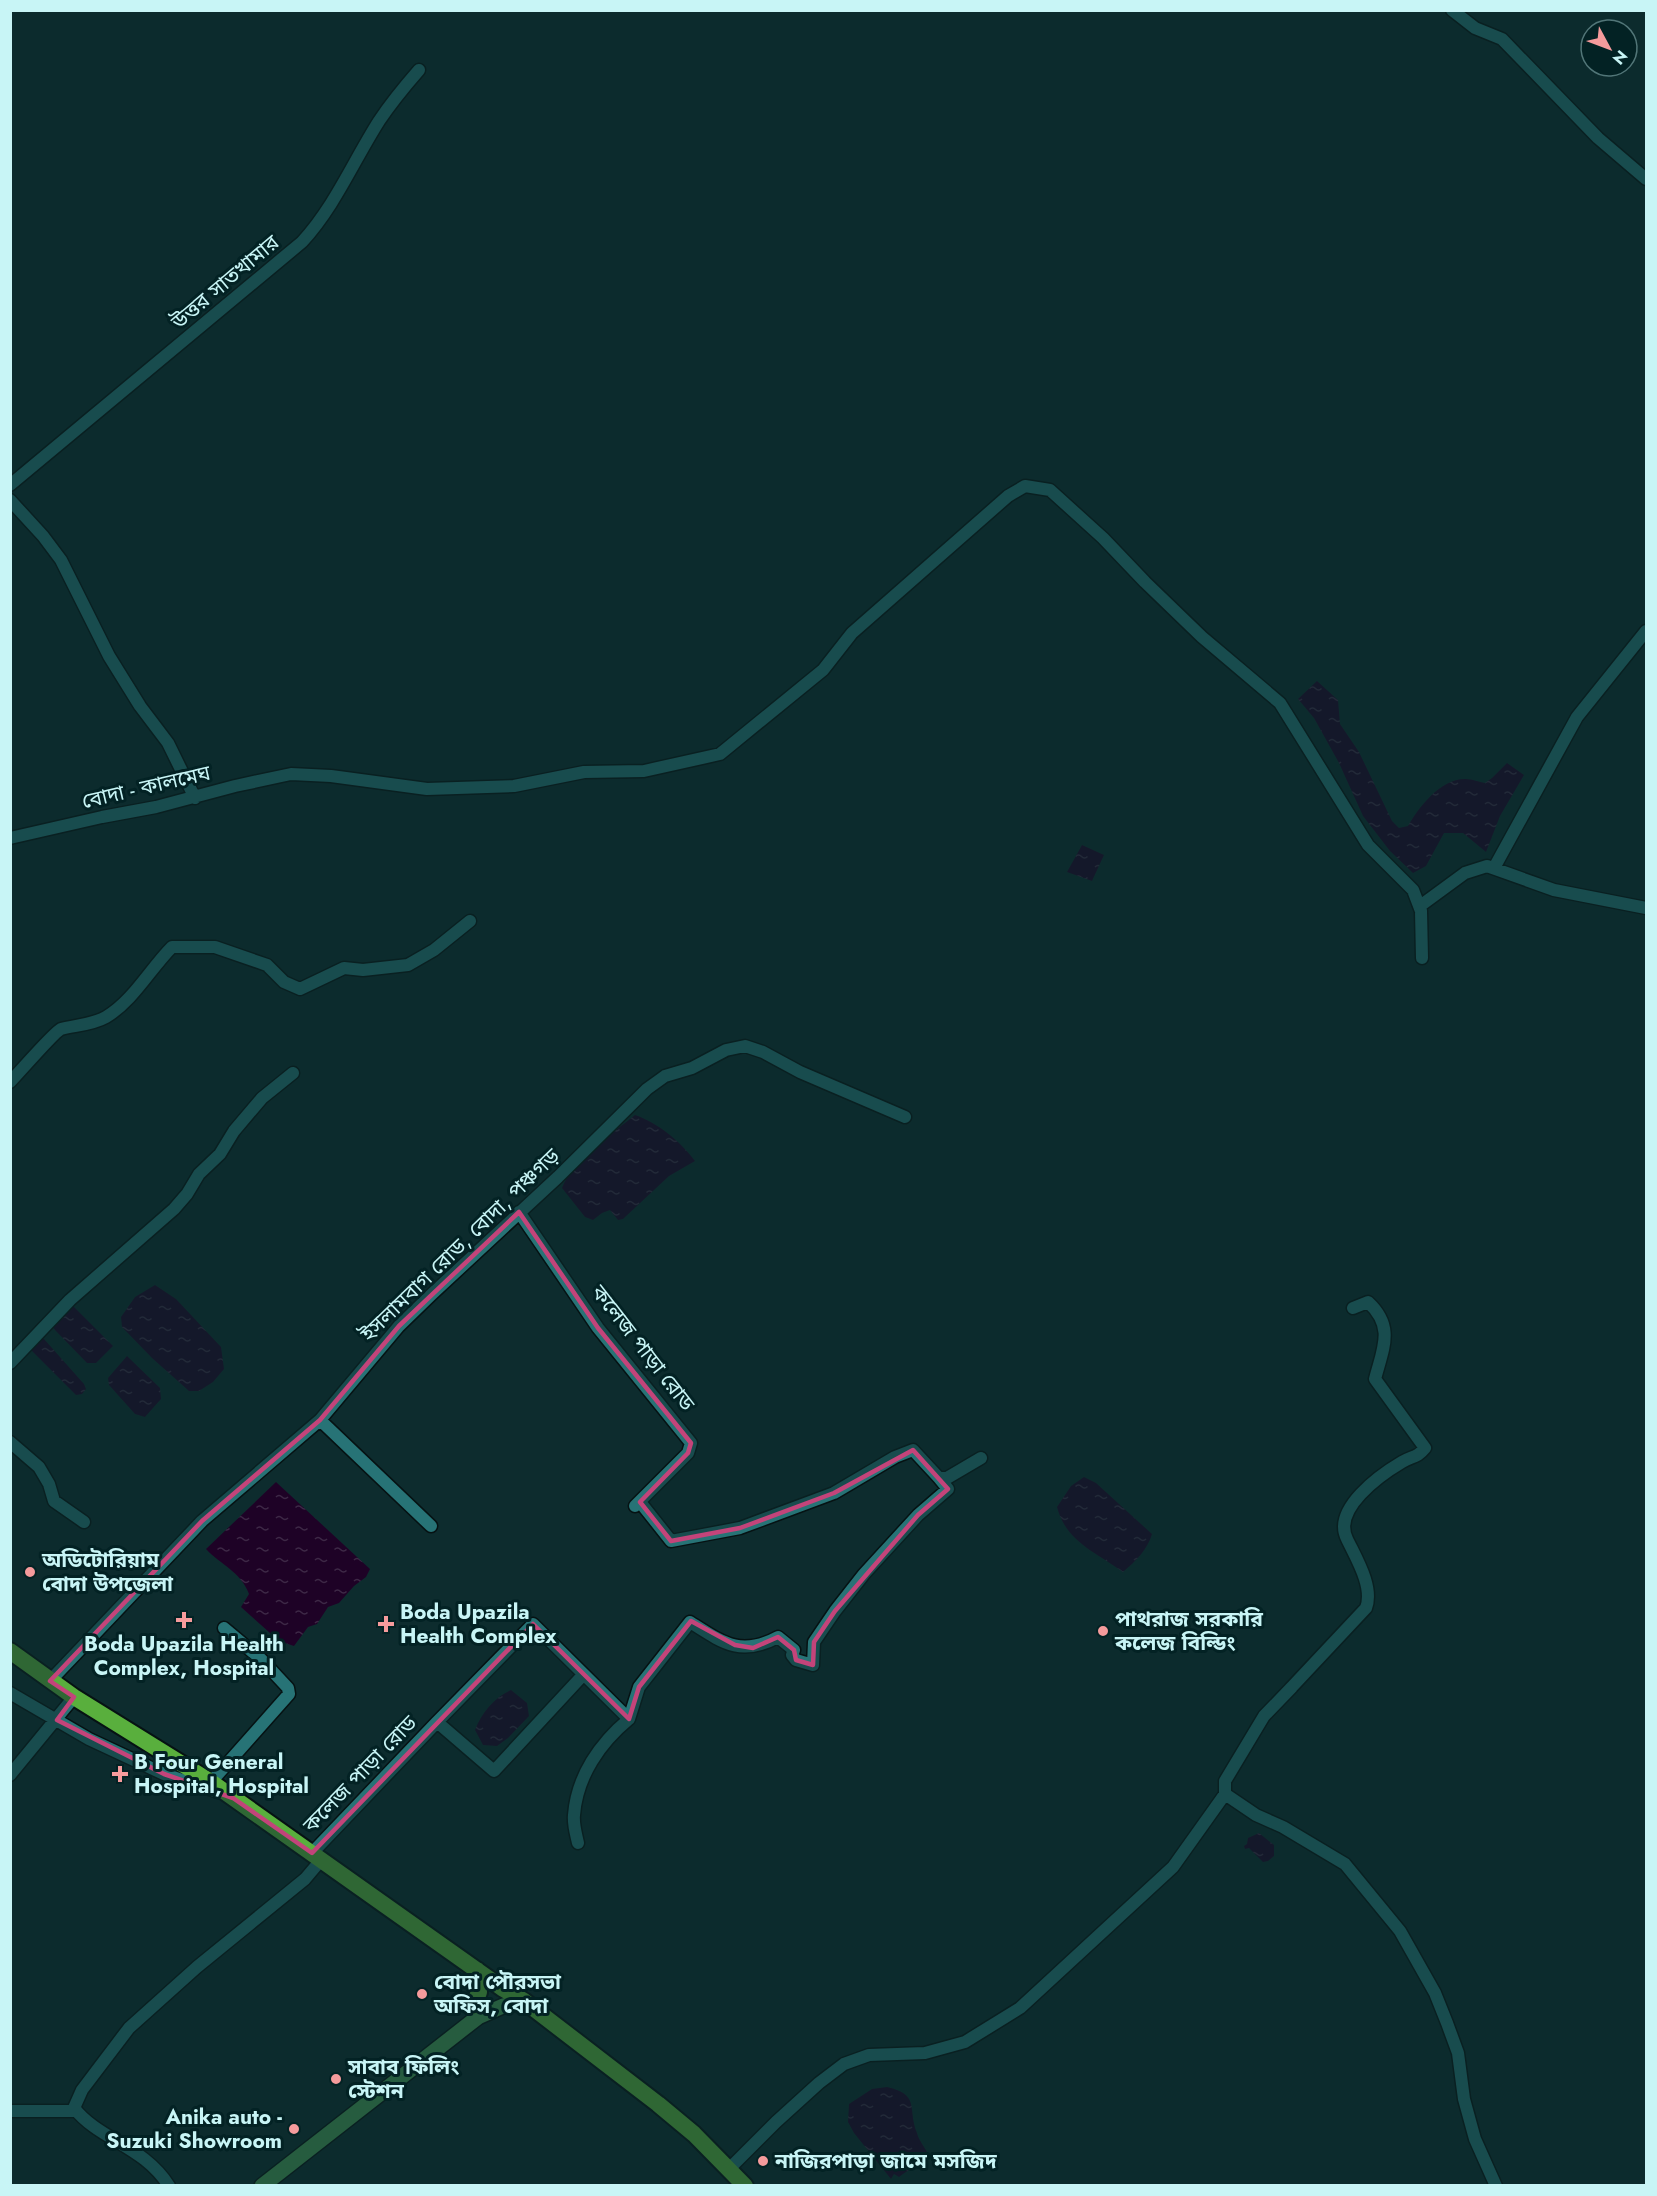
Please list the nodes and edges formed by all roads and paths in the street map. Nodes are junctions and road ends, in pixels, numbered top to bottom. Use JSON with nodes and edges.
{"nodes":[{"id":1,"x":1452,"y":10,"type":"edge"},
{"id":2,"x":419,"y":70,"type":"dead end"},
{"id":3,"x":1647,"y":179,"type":"edge"},
{"id":4,"x":10,"y":485,"type":"edge"},
{"id":5,"x":10,"y":500,"type":"edge"},
{"id":6,"x":1647,"y":631,"type":"edge"},
{"id":7,"x":195,"y":798,"type":"junction"},
{"id":8,"x":10,"y":838,"type":"edge"},
{"id":9,"x":1494,"y":868,"type":"junction"},
{"id":10,"x":1419,"y":906,"type":"junction"},
{"id":11,"x":1647,"y":908,"type":"edge"},
{"id":12,"x":470,"y":921,"type":"dead end"},
{"id":13,"x":1422,"y":958,"type":"dead end"},
{"id":14,"x":293,"y":1073,"type":"dead end"},
{"id":15,"x":10,"y":1082,"type":"edge"},
{"id":16,"x":905,"y":1117,"type":"dead end"},
{"id":17,"x":519,"y":1212,"type":"junction"},
{"id":18,"x":1353,"y":1308,"type":"dead end"},
{"id":19,"x":10,"y":1363,"type":"edge"},
{"id":20,"x":320,"y":1420,"type":"junction"},
{"id":21,"x":10,"y":1442,"type":"edge"},
{"id":22,"x":981,"y":1458,"type":"dead end"},
{"id":23,"x":939,"y":1478,"type":"junction"},
{"id":24,"x":84,"y":1522,"type":"dead end"},
{"id":25,"x":431,"y":1526,"type":"dead end"},
{"id":26,"x":224,"y":1628,"type":"dead end"},
{"id":27,"x":10,"y":1651,"type":"edge"},
{"id":28,"x":583,"y":1675,"type":"dead end"},
{"id":29,"x":50,"y":1681,"type":"junction"},
{"id":30,"x":10,"y":1693,"type":"edge"},
{"id":31,"x":74,"y":1697,"type":"junction"},
{"id":32,"x":629,"y":1719,"type":"junction"},
{"id":33,"x":57,"y":1720,"type":"junction"},
{"id":34,"x":437,"y":1722,"type":"junction"},
{"id":35,"x":10,"y":1776,"type":"edge"},
{"id":36,"x":212,"y":1782,"type":"junction"},
{"id":37,"x":1225,"y":1794,"type":"junction"},
{"id":38,"x":233,"y":1797,"type":"junction"},
{"id":39,"x":578,"y":1843,"type":"dead end"},
{"id":40,"x":316,"y":1856,"type":"junction"},
{"id":41,"x":477,"y":1970,"type":"junction"},
{"id":42,"x":500,"y":1986,"type":"junction"},
{"id":43,"x":524,"y":2001,"type":"junction"},
{"id":44,"x":473,"y":2006,"type":"junction"},
{"id":45,"x":448,"y":2042,"type":"junction"},
{"id":46,"x":10,"y":2111,"type":"edge"},
{"id":47,"x":76,"y":2111,"type":"junction"},
{"id":48,"x":729,"y":2169,"type":"junction"},
{"id":49,"x":169,"y":2186,"type":"edge"},
{"id":50,"x":261,"y":2186,"type":"edge"},
{"id":51,"x":745,"y":2186,"type":"edge"},
{"id":52,"x":1496,"y":2186,"type":"edge"}],
"edges":[{"from":1,"to":3,"type":"street"},
{"from":2,"to":4,"type":"street","name":"উত্তর সাতখামার"},
{"from":5,"to":7,"type":"street"},
{"from":6,"to":9,"type":"street"},
{"from":7,"to":8,"type":"street","name":"বোদা - কালমেঘ"},
{"from":7,"to":10,"type":"street","name":"বোদা - কালমেঘ"},
{"from":9,"to":10,"type":"street"},
{"from":9,"to":11,"type":"street"},
{"from":10,"to":13,"type":"street"},
{"from":12,"to":15,"type":"street"},
{"from":14,"to":19,"type":"street"},
{"from":16,"to":17,"type":"street","name":"ইসলামবাগ রোড, বোদা, পঞ্চগড়"},
{"from":17,"to":20,"type":"street","name":"ইসলামবাগ রোড, বোদা, পঞ্চগড়"},
{"from":17,"to":23,"type":"street","name":"কলেজ পাড়া রোড"},
{"from":18,"to":37,"type":"street"},
{"from":20,"to":25,"type":"street"},
{"from":20,"to":29,"type":"street","name":"ইসলামবাগ রোড, বোদা, পঞ্চগড়"},
{"from":21,"to":24,"type":"street"},
{"from":22,"to":23,"type":"street"},
{"from":23,"to":32,"type":"street"},
{"from":26,"to":36,"type":"street"},
{"from":27,"to":29,"type":"highway"},
{"from":28,"to":34,"type":"street","name":"কলেজ পাড়া রোড"},
{"from":29,"to":31,"type":"highway"},
{"from":30,"to":33,"type":"street"},
{"from":31,"to":33,"type":"street"},
{"from":31,"to":36,"type":"highway"},
{"from":32,"to":34,"type":"street","name":"কলেজ পাড়া রোড"},
{"from":32,"to":39,"type":"street"},
{"from":33,"to":35,"type":"street"},
{"from":33,"to":38,"type":"street"},
{"from":34,"to":40,"type":"street","name":"কলেজ পাড়া রোড"},
{"from":36,"to":38,"type":"highway"},
{"from":37,"to":48,"type":"street"},
{"from":37,"to":52,"type":"street"},
{"from":38,"to":40,"type":"highway"},
{"from":40,"to":41,"type":"highway"},
{"from":40,"to":47,"type":"street","name":"কলেজ পাড়া রোড"},
{"from":41,"to":42,"type":"highway"},
{"from":41,"to":44,"type":"highway"},
{"from":42,"to":43,"type":"highway"},
{"from":42,"to":44,"type":"main road"},
{"from":43,"to":45,"type":"main road"},
{"from":43,"to":48,"type":"highway"},
{"from":44,"to":45,"type":"main road"},
{"from":45,"to":50,"type":"main road"},
{"from":46,"to":47,"type":"street"},
{"from":47,"to":49,"type":"street"},
{"from":48,"to":51,"type":"highway"}]}
